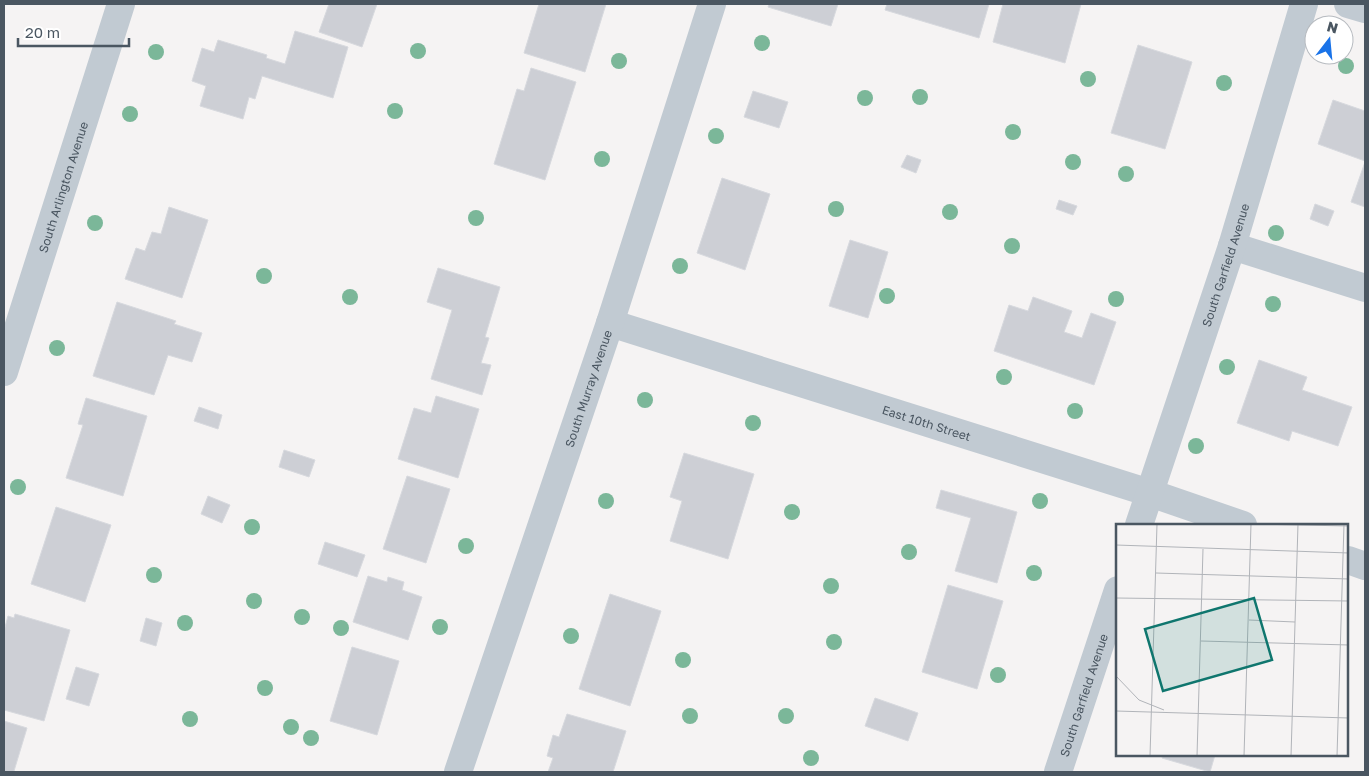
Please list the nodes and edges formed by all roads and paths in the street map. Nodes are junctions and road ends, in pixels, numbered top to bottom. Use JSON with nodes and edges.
{"nodes":[{"id":1,"x":121,"y":4,"type":"edge"},
{"id":2,"x":712,"y":4,"type":"edge"},
{"id":3,"x":1304,"y":4,"type":"edge"},
{"id":4,"x":1348,"y":4,"type":"edge"},
{"id":5,"x":1365,"y":9,"type":"edge"},
{"id":6,"x":1232,"y":246,"type":"junction"},
{"id":7,"x":1365,"y":288,"type":"edge"},
{"id":8,"x":610,"y":323,"type":"junction"},
{"id":9,"x":4,"y":372,"type":"edge"},
{"id":10,"x":1150,"y":493,"type":"junction"},
{"id":11,"x":1139,"y":524,"type":"edge"},
{"id":12,"x":1240,"y":524,"type":"edge"},
{"id":13,"x":1349,"y":560,"type":"edge"},
{"id":14,"x":1365,"y":566,"type":"edge"},
{"id":15,"x":1116,"y":596,"type":"edge"},
{"id":16,"x":458,"y":772,"type":"edge"},
{"id":17,"x":1058,"y":772,"type":"edge"}],
"edges":[{"from":1,"to":9,"type":"street","name":"South Arlington Avenue"},
{"from":2,"to":8,"type":"street","name":"South Murray Avenue"},
{"from":3,"to":6,"type":"street","name":"South Garfield Avenue"},
{"from":4,"to":5,"type":"street"},
{"from":6,"to":7,"type":"street"},
{"from":6,"to":10,"type":"street","name":"South Garfield Avenue"},
{"from":8,"to":10,"type":"street","name":"East 10th Street"},
{"from":8,"to":16,"type":"street","name":"South Murray Avenue"},
{"from":10,"to":11,"type":"street","name":"South Garfield Avenue"},
{"from":10,"to":12,"type":"street","name":"East 10th Street"},
{"from":13,"to":14,"type":"street"},
{"from":15,"to":17,"type":"street","name":"South Garfield Avenue"}]}
